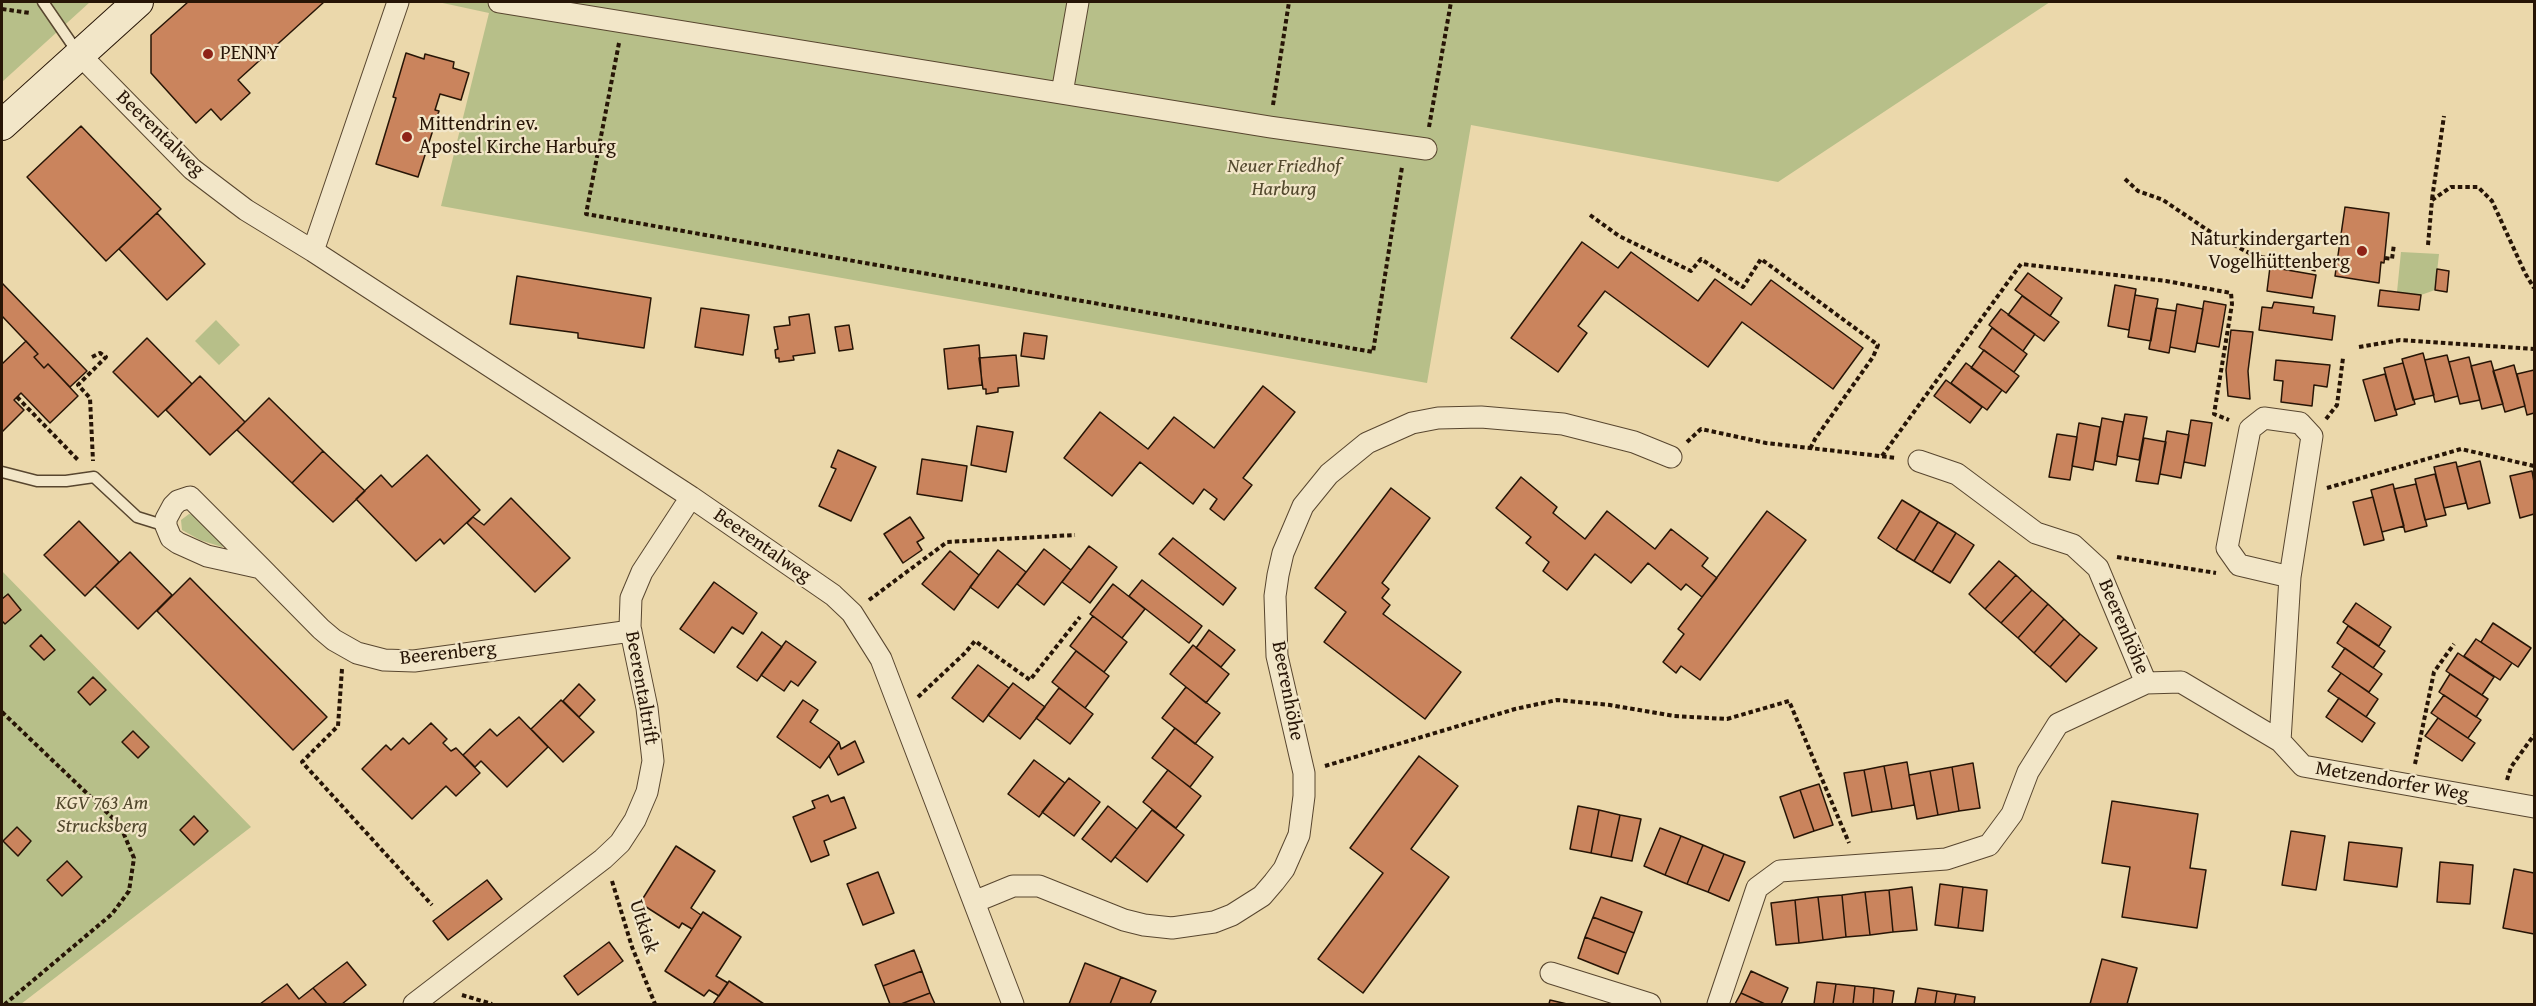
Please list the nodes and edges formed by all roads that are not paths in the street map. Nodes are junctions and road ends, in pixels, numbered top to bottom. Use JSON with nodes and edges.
{"nodes":[{"id":1,"x":43,"y":2,"type":"edge"},
{"id":2,"x":138,"y":2,"type":"edge"},
{"id":3,"x":398,"y":2,"type":"edge"},
{"id":4,"x":499,"y":2,"type":"edge"},
{"id":5,"x":1078,"y":2,"type":"edge"},
{"id":6,"x":79,"y":54,"type":"junction"},
{"id":7,"x":1062,"y":93,"type":"junction"},
{"id":8,"x":2,"y":125,"type":"edge"},
{"id":9,"x":1426,"y":149,"type":"road end"},
{"id":10,"x":313,"y":251,"type":"junction"},
{"id":11,"x":1671,"y":457,"type":"road end"},
{"id":12,"x":1918,"y":461,"type":"road end"},
{"id":13,"x":2,"y":472,"type":"edge"},
{"id":14,"x":691,"y":497,"type":"junction"},
{"id":15,"x":166,"y":526,"type":"junction"},
{"id":16,"x":261,"y":568,"type":"junction"},
{"id":17,"x":2290,"y":577,"type":"junction"},
{"id":18,"x":631,"y":631,"type":"junction"},
{"id":19,"x":2146,"y":683,"type":"junction"},
{"id":20,"x":2280,"y":741,"type":"junction"},
{"id":21,"x":2535,"y":807,"type":"edge"},
{"id":22,"x":974,"y":902,"type":"junction"},
{"id":23,"x":1551,"y":973,"type":"dead end"},
{"id":24,"x":414,"y":1005,"type":"edge"},
{"id":25,"x":1013,"y":1005,"type":"edge"},
{"id":26,"x":1650,"y":1005,"type":"edge"},
{"id":27,"x":1718,"y":1005,"type":"edge"}],
"edges":[{"from":1,"to":6,"type":"lane"},
{"from":2,"to":6,"type":"street"},
{"from":3,"to":10,"type":"street"},
{"from":4,"to":7,"type":"street"},
{"from":5,"to":7,"type":"street"},
{"from":6,"to":8,"type":"street"},
{"from":6,"to":10,"type":"street","name":"Beerentalweg"},
{"from":7,"to":9,"type":"street"},
{"from":10,"to":14,"type":"street","name":"Beerentalweg"},
{"from":11,"to":22,"type":"street","name":"Beerenhöhe"},
{"from":12,"to":19,"type":"street","name":"Beerenhöhe"},
{"from":13,"to":15,"type":"lane"},
{"from":14,"to":18,"type":"street","name":"Beerentaltrift"},
{"from":14,"to":22,"type":"street","name":"Beerentalweg"},
{"from":15,"to":16,"type":"street"},
{"from":15,"to":16,"type":"street","name":"Beerenberg"},
{"from":16,"to":18,"type":"street","name":"Beerenberg"},
{"from":17,"to":17,"type":"street"},
{"from":17,"to":20,"type":"street"},
{"from":18,"to":24,"type":"street","name":"Beerentaltrift"},
{"from":19,"to":20,"type":"street","name":"Metzendorfer Weg"},
{"from":19,"to":27,"type":"street"},
{"from":20,"to":21,"type":"street","name":"Metzendorfer Weg"},
{"from":22,"to":25,"type":"street","name":"Beerentalweg"},
{"from":23,"to":26,"type":"street"}]}
